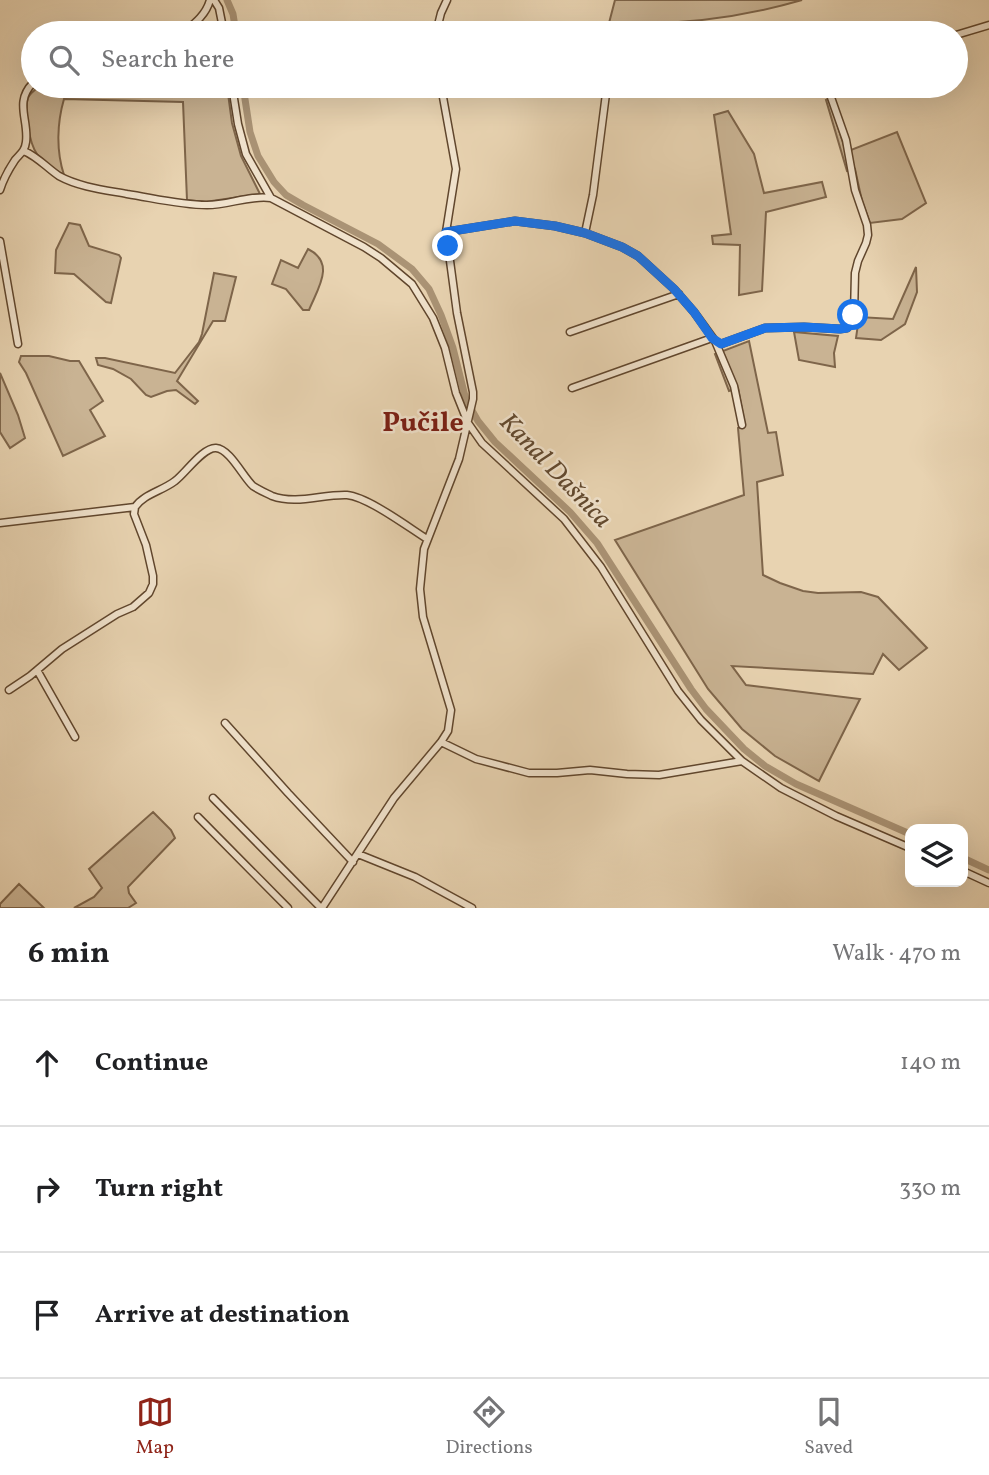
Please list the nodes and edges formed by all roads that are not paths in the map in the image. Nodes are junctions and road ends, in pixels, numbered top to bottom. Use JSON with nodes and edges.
{"nodes":[{"id":1,"x":212,"y":0,"type":"edge"},
{"id":2,"x":447,"y":0,"type":"edge"},
{"id":3,"x":197,"y":21,"type":"edge"},
{"id":4,"x":222,"y":21,"type":"edge"},
{"id":5,"x":439,"y":21,"type":"edge"},
{"id":6,"x":989,"y":24,"type":"edge"},
{"id":7,"x":968,"y":32,"type":"edge"},
{"id":8,"x":24,"y":98,"type":"edge"},
{"id":9,"x":234,"y":98,"type":"edge"},
{"id":10,"x":443,"y":98,"type":"edge"},
{"id":11,"x":605,"y":98,"type":"edge"},
{"id":12,"x":831,"y":98,"type":"edge"},
{"id":13,"x":24,"y":151,"type":"junction"},
{"id":14,"x":0,"y":190,"type":"edge"},
{"id":15,"x":271,"y":198,"type":"junction"},
{"id":16,"x":446,"y":232,"type":"junction"},
{"id":17,"x":585,"y":233,"type":"junction"},
{"id":18,"x":0,"y":241,"type":"edge"},
{"id":19,"x":679,"y":294,"type":"junction"},
{"id":20,"x":570,"y":332,"type":"dead end"},
{"id":21,"x":713,"y":340,"type":"junction"},
{"id":22,"x":18,"y":345,"type":"dead end"},
{"id":23,"x":572,"y":387,"type":"dead end"},
{"id":24,"x":468,"y":421,"type":"junction"},
{"id":25,"x":742,"y":425,"type":"dead end"},
{"id":26,"x":135,"y":507,"type":"junction"},
{"id":27,"x":0,"y":523,"type":"edge"},
{"id":28,"x":427,"y":539,"type":"junction"},
{"id":29,"x":37,"y":670,"type":"junction"},
{"id":30,"x":9,"y":690,"type":"dead end"},
{"id":31,"x":225,"y":723,"type":"dead end"},
{"id":32,"x":75,"y":737,"type":"dead end"},
{"id":33,"x":441,"y":742,"type":"junction"},
{"id":34,"x":741,"y":761,"type":"junction"},
{"id":35,"x":213,"y":799,"type":"dead end"},
{"id":36,"x":198,"y":817,"type":"dead end"},
{"id":37,"x":905,"y":846,"type":"edge"},
{"id":38,"x":358,"y":854,"type":"junction"},
{"id":39,"x":353,"y":862,"type":"junction"},
{"id":40,"x":968,"y":873,"type":"edge"},
{"id":41,"x":989,"y":883,"type":"edge"},
{"id":42,"x":288,"y":908,"type":"edge"},
{"id":43,"x":321,"y":908,"type":"edge"},
{"id":44,"x":472,"y":908,"type":"edge"}],
"edges":[{"from":1,"to":3,"type":"street"},
{"from":1,"to":4,"type":"street"},
{"from":2,"to":5,"type":"street"},
{"from":6,"to":7,"type":"street"},
{"from":8,"to":13,"type":"street"},
{"from":9,"to":15,"type":"street"},
{"from":10,"to":16,"type":"street"},
{"from":11,"to":17,"type":"street"},
{"from":12,"to":21,"type":"street"},
{"from":13,"to":14,"type":"street"},
{"from":13,"to":15,"type":"street"},
{"from":15,"to":24,"type":"street"},
{"from":16,"to":17,"type":"street"},
{"from":16,"to":24,"type":"street"},
{"from":17,"to":19,"type":"street"},
{"from":18,"to":22,"type":"street"},
{"from":19,"to":20,"type":"street"},
{"from":19,"to":21,"type":"street"},
{"from":21,"to":23,"type":"street"},
{"from":21,"to":25,"type":"street"},
{"from":24,"to":28,"type":"street"},
{"from":24,"to":34,"type":"street"},
{"from":26,"to":27,"type":"street"},
{"from":26,"to":28,"type":"street"},
{"from":26,"to":29,"type":"street"},
{"from":28,"to":33,"type":"street"},
{"from":29,"to":30,"type":"street"},
{"from":29,"to":32,"type":"street"},
{"from":31,"to":39,"type":"street"},
{"from":33,"to":34,"type":"street"},
{"from":33,"to":38,"type":"street"},
{"from":34,"to":37,"type":"street"},
{"from":35,"to":43,"type":"street"},
{"from":36,"to":42,"type":"street"},
{"from":38,"to":39,"type":"street"},
{"from":38,"to":44,"type":"street"},
{"from":39,"to":43,"type":"street"},
{"from":40,"to":41,"type":"street"}]}
